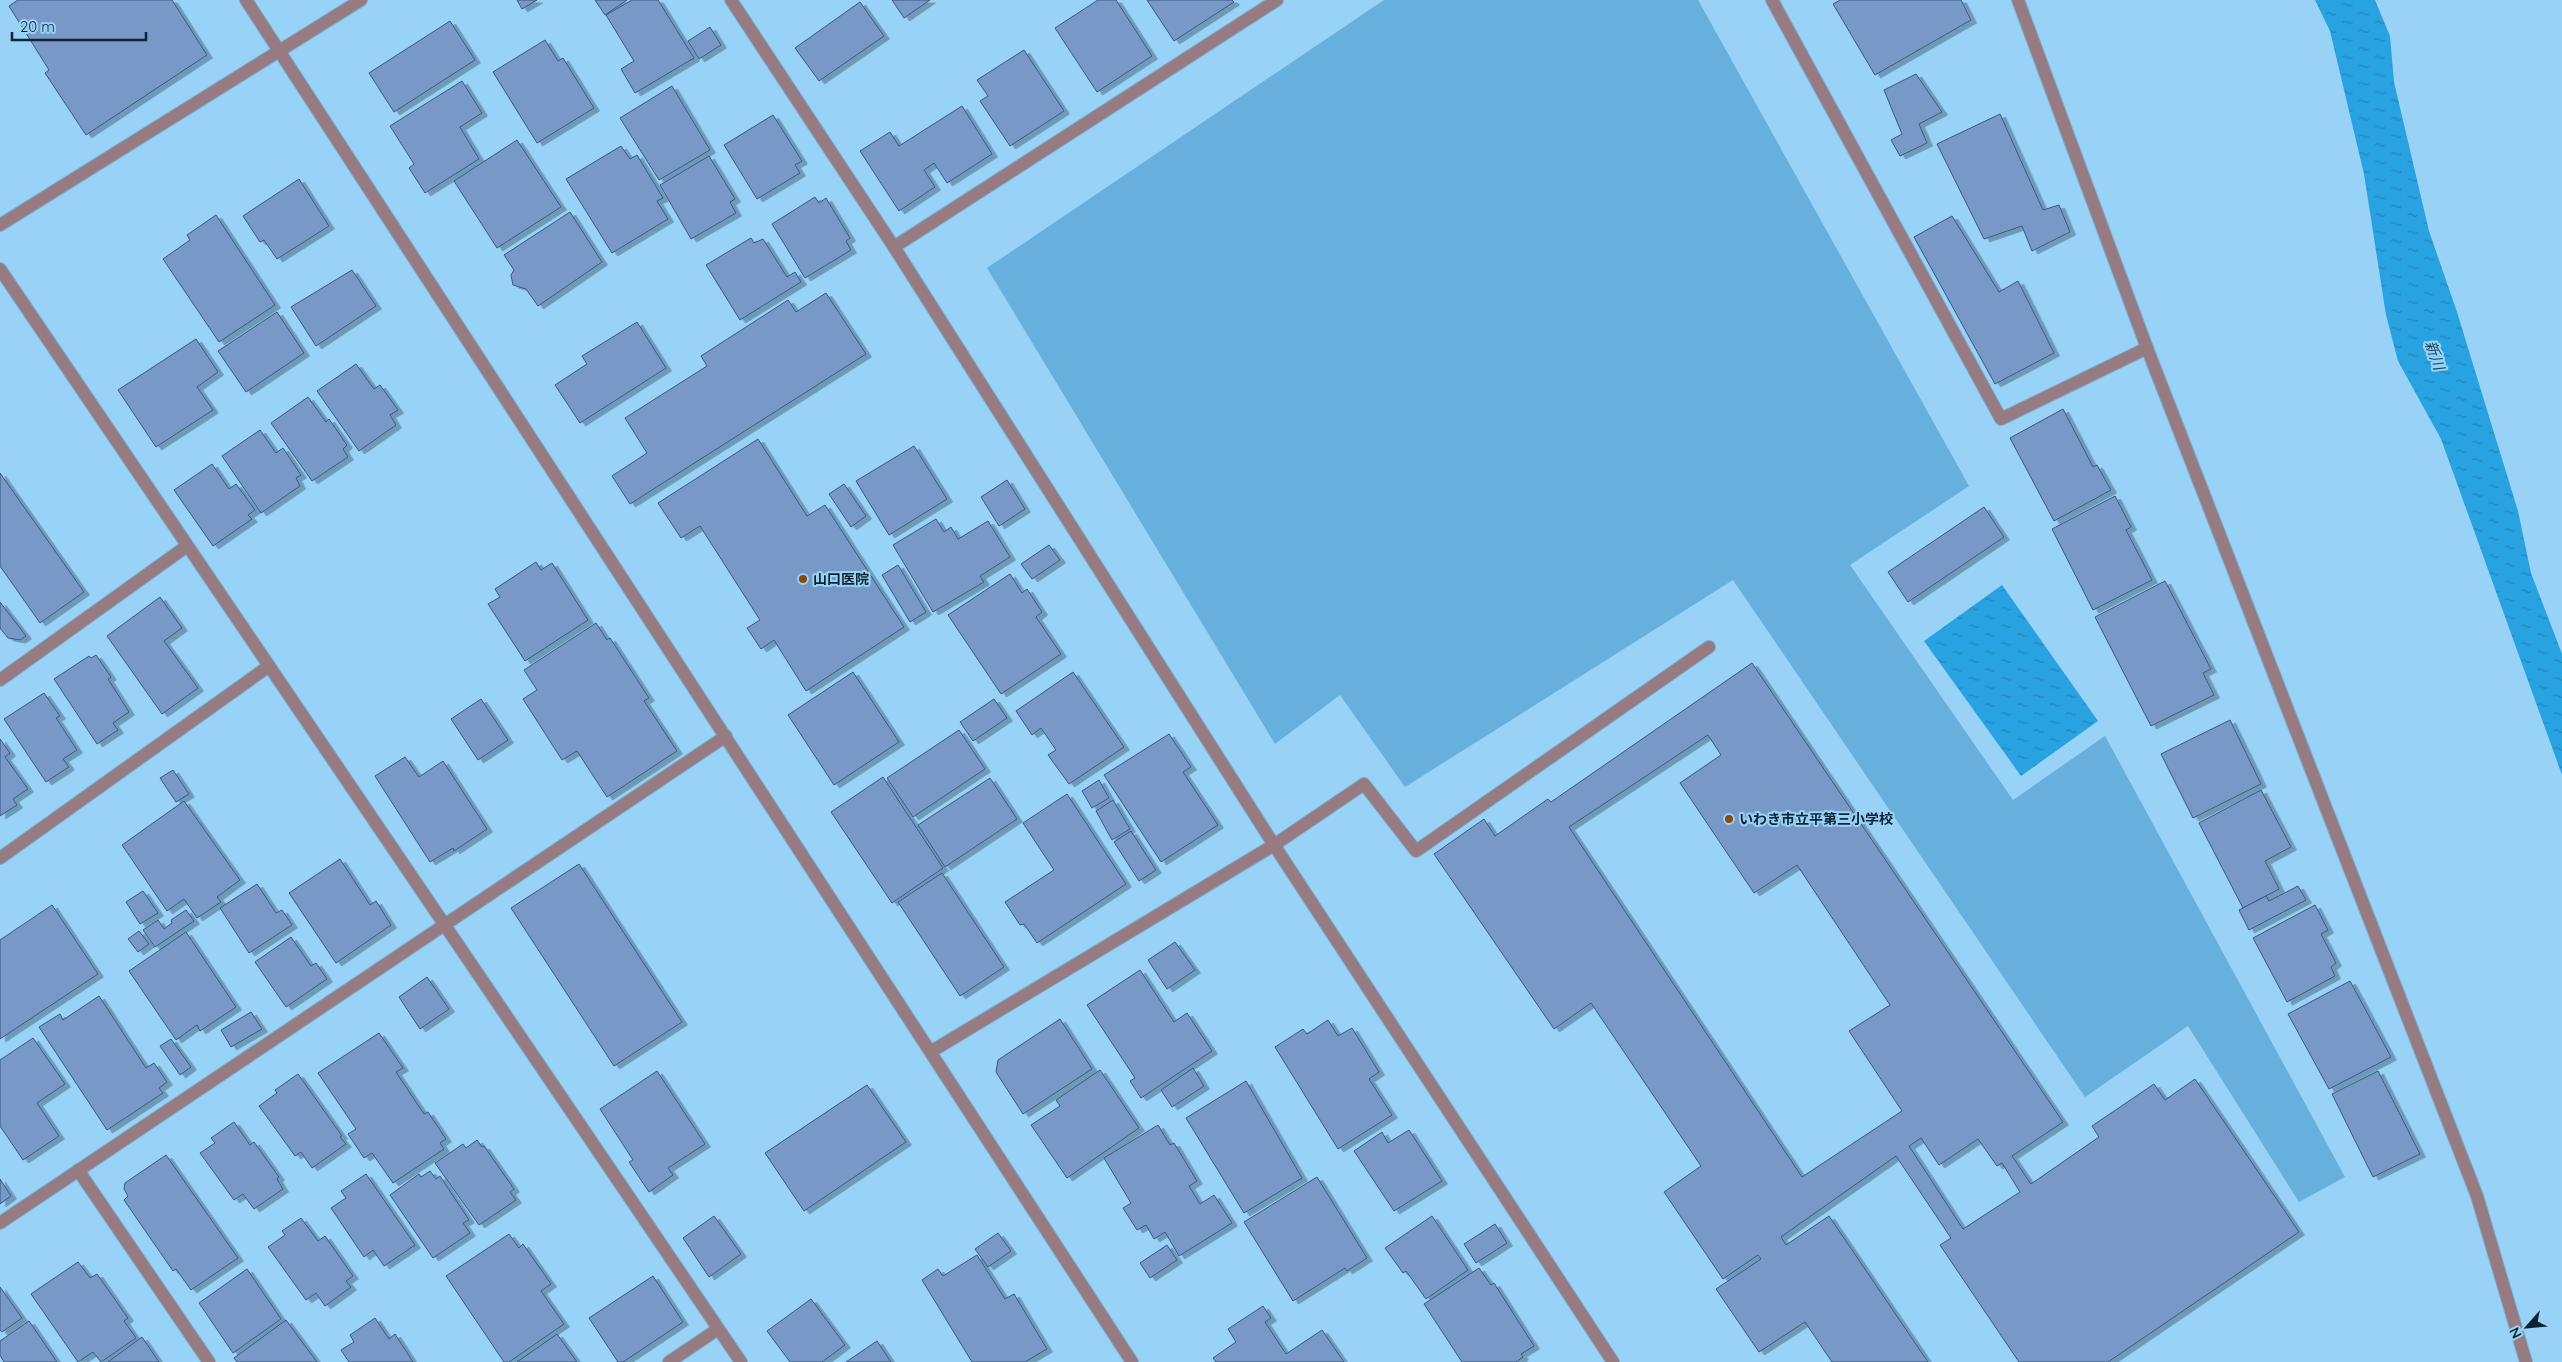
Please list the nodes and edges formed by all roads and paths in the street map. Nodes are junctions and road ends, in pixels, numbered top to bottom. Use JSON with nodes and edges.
{"nodes":[{"id":1,"x":246,"y":0,"type":"edge"},
{"id":2,"x":361,"y":0,"type":"edge"},
{"id":3,"x":731,"y":0,"type":"edge"},
{"id":4,"x":1277,"y":0,"type":"edge"},
{"id":5,"x":1772,"y":0,"type":"edge"},
{"id":6,"x":2018,"y":0,"type":"edge"},
{"id":7,"x":280,"y":52,"type":"junction"},
{"id":8,"x":0,"y":225,"type":"edge"},
{"id":9,"x":894,"y":247,"type":"junction"},
{"id":10,"x":0,"y":269,"type":"edge"},
{"id":11,"x":2147,"y":348,"type":"junction"},
{"id":12,"x":187,"y":546,"type":"junction"},
{"id":13,"x":1709,"y":648,"type":"dead end"},
{"id":14,"x":269,"y":666,"type":"junction"},
{"id":15,"x":0,"y":680,"type":"edge"},
{"id":16,"x":726,"y":736,"type":"junction"},
{"id":17,"x":1274,"y":844,"type":"junction"},
{"id":18,"x":0,"y":858,"type":"edge"},
{"id":19,"x":445,"y":924,"type":"junction"},
{"id":20,"x":932,"y":1052,"type":"junction"},
{"id":21,"x":78,"y":1170,"type":"junction"},
{"id":22,"x":0,"y":1222,"type":"edge"},
{"id":23,"x":718,"y":1329,"type":"junction"},
{"id":24,"x":209,"y":1362,"type":"edge"},
{"id":25,"x":669,"y":1362,"type":"edge"},
{"id":26,"x":741,"y":1362,"type":"edge"},
{"id":27,"x":1132,"y":1362,"type":"edge"},
{"id":28,"x":1613,"y":1362,"type":"edge"},
{"id":29,"x":2526,"y":1362,"type":"edge"}],
"edges":[{"from":1,"to":7,"type":"street"},
{"from":2,"to":7,"type":"street"},
{"from":3,"to":9,"type":"street"},
{"from":4,"to":9,"type":"street"},
{"from":5,"to":11,"type":"street"},
{"from":6,"to":11,"type":"street"},
{"from":7,"to":8,"type":"street"},
{"from":7,"to":16,"type":"street"},
{"from":9,"to":17,"type":"street"},
{"from":10,"to":12,"type":"street"},
{"from":11,"to":29,"type":"street"},
{"from":12,"to":14,"type":"street"},
{"from":12,"to":15,"type":"street"},
{"from":13,"to":17,"type":"street"},
{"from":14,"to":18,"type":"street"},
{"from":14,"to":19,"type":"street"},
{"from":16,"to":19,"type":"street"},
{"from":16,"to":20,"type":"street"},
{"from":17,"to":20,"type":"street"},
{"from":17,"to":28,"type":"street"},
{"from":19,"to":21,"type":"street"},
{"from":19,"to":23,"type":"street"},
{"from":20,"to":27,"type":"street"},
{"from":21,"to":22,"type":"street"},
{"from":21,"to":24,"type":"street"},
{"from":23,"to":25,"type":"street"},
{"from":23,"to":26,"type":"street"}]}
